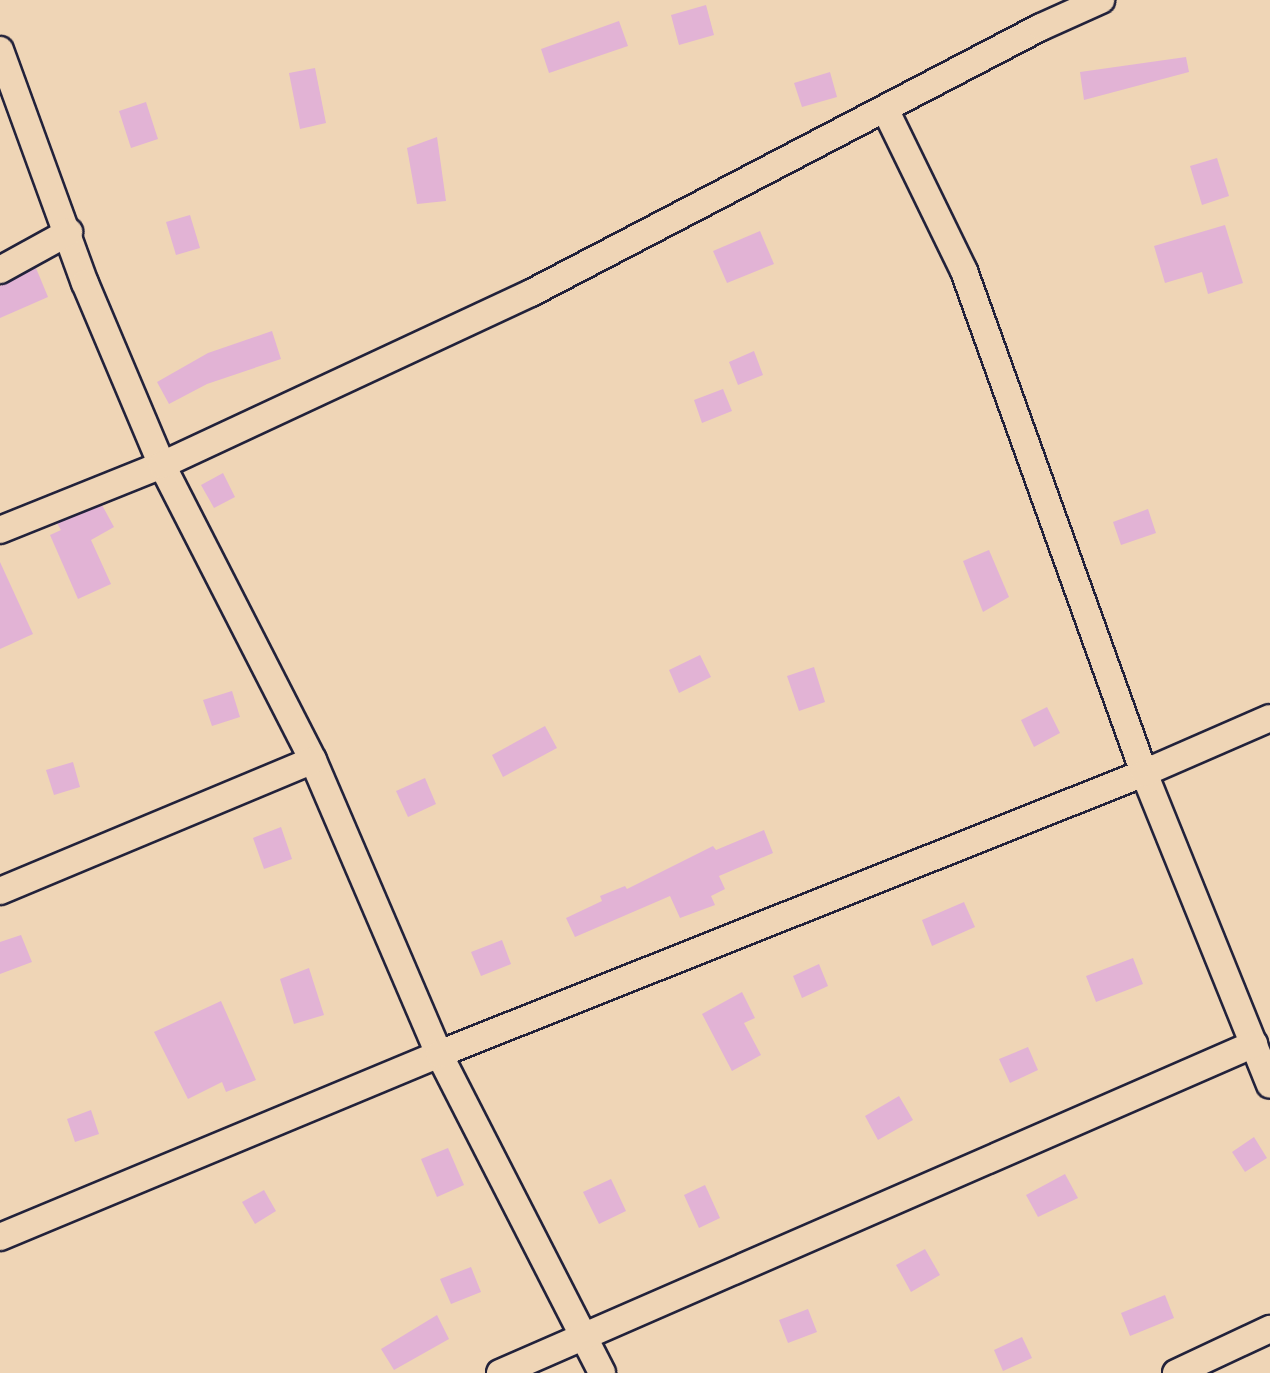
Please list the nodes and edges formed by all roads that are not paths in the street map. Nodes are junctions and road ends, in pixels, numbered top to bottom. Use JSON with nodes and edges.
{"nodes":[{"id":1,"x":1101,"y":0,"type":"edge"},
{"id":2,"x":0,"y":50,"type":"edge"},
{"id":3,"x":885,"y":109,"type":"junction"},
{"id":4,"x":69,"y":232,"type":"junction"},
{"id":5,"x":0,"y":270,"type":"edge"},
{"id":6,"x":162,"y":465,"type":"junction"},
{"id":7,"x":0,"y":530,"type":"edge"},
{"id":8,"x":1270,"y":718,"type":"edge"},
{"id":9,"x":313,"y":760,"type":"junction"},
{"id":10,"x":1144,"y":773,"type":"junction"},
{"id":11,"x":0,"y":891,"type":"edge"},
{"id":12,"x":1254,"y":1044,"type":"junction"},
{"id":13,"x":439,"y":1054,"type":"junction"},
{"id":14,"x":1270,"y":1085,"type":"edge"},
{"id":15,"x":0,"y":1237,"type":"edge"},
{"id":16,"x":1270,"y":1329,"type":"edge"},
{"id":17,"x":585,"y":1338,"type":"junction"},
{"id":18,"x":500,"y":1373,"type":"edge"},
{"id":19,"x":602,"y":1373,"type":"edge"},
{"id":20,"x":1176,"y":1373,"type":"edge"}],
"edges":[{"from":1,"to":3,"type":"street"},
{"from":2,"to":4,"type":"street"},
{"from":3,"to":6,"type":"street"},
{"from":3,"to":10,"type":"street"},
{"from":4,"to":5,"type":"street"},
{"from":4,"to":6,"type":"street"},
{"from":6,"to":7,"type":"street"},
{"from":6,"to":9,"type":"street"},
{"from":8,"to":10,"type":"street"},
{"from":9,"to":11,"type":"street"},
{"from":9,"to":13,"type":"street"},
{"from":10,"to":12,"type":"street"},
{"from":10,"to":13,"type":"street"},
{"from":12,"to":14,"type":"street"},
{"from":12,"to":17,"type":"street"},
{"from":13,"to":15,"type":"street"},
{"from":13,"to":17,"type":"street"},
{"from":16,"to":20,"type":"street"},
{"from":17,"to":18,"type":"street"},
{"from":17,"to":19,"type":"street"}]}
